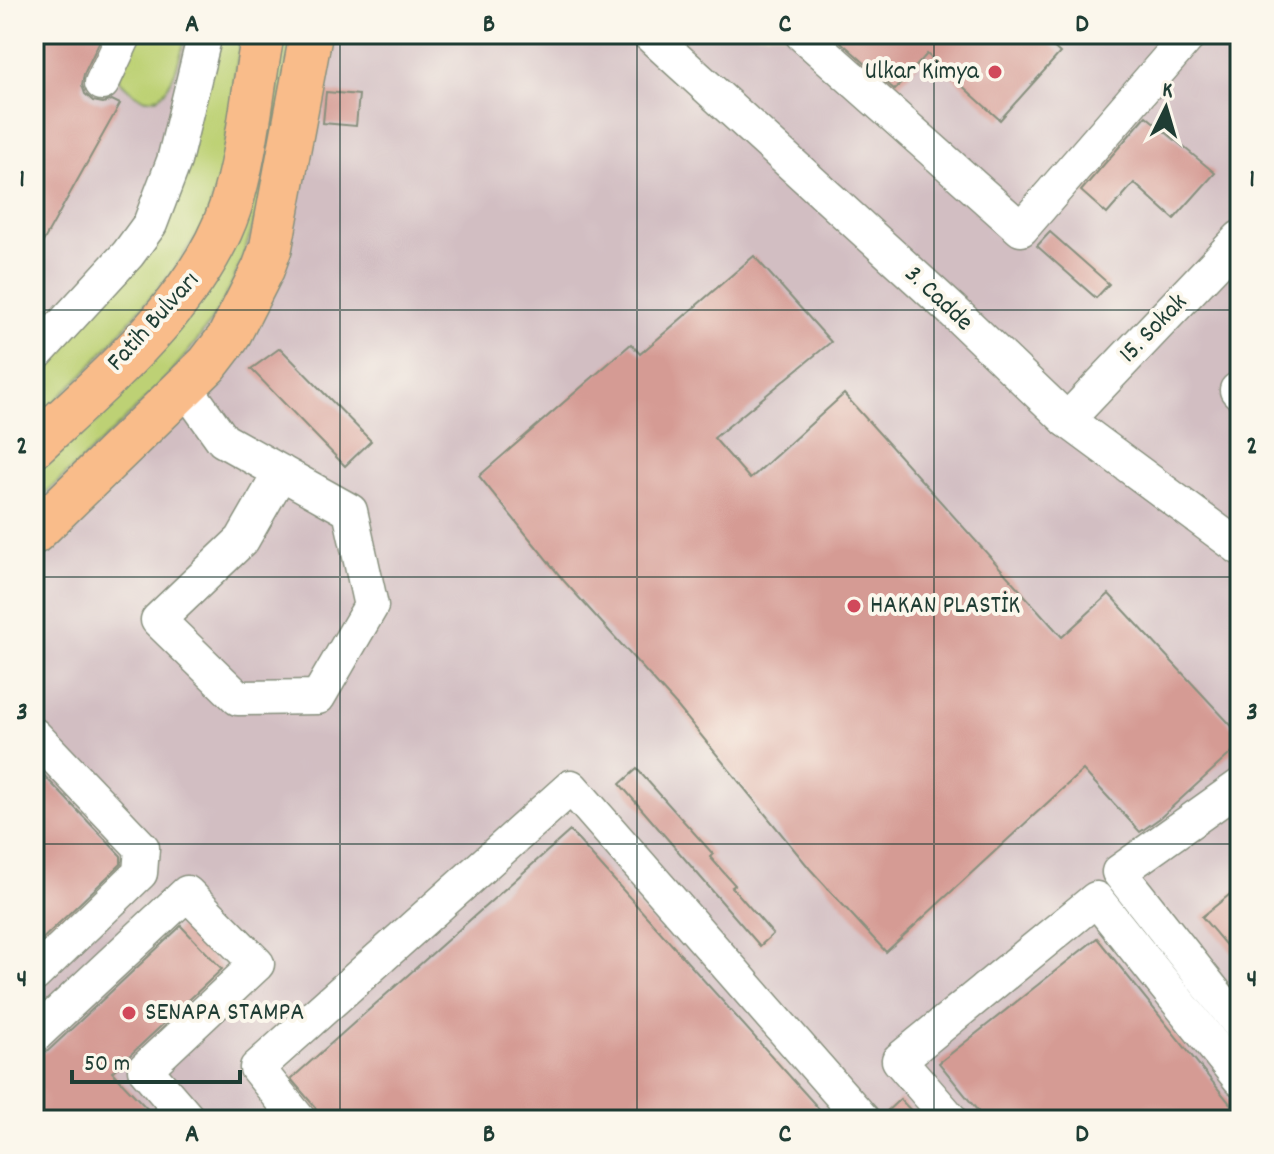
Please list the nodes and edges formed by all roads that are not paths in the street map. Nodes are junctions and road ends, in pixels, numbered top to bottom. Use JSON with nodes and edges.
{"nodes":[{"id":1,"x":125,"y":34,"type":"edge"},
{"id":2,"x":205,"y":34,"type":"edge"},
{"id":3,"x":263,"y":34,"type":"edge"},
{"id":4,"x":311,"y":34,"type":"edge"},
{"id":5,"x":649,"y":34,"type":"edge"},
{"id":6,"x":802,"y":34,"type":"edge"},
{"id":7,"x":1190,"y":34,"type":"edge"},
{"id":8,"x":102,"y":83,"type":"dead end"},
{"id":9,"x":1240,"y":238,"type":"edge"},
{"id":10,"x":34,"y":356,"type":"edge"},
{"id":11,"x":186,"y":388,"type":"junction"},
{"id":12,"x":1067,"y":420,"type":"junction"},
{"id":13,"x":34,"y":446,"type":"edge"},
{"id":14,"x":281,"y":472,"type":"junction"},
{"id":15,"x":34,"y":533,"type":"edge"},
{"id":16,"x":1240,"y":548,"type":"edge"},
{"id":17,"x":34,"y":735,"type":"edge"},
{"id":18,"x":1240,"y":786,"type":"edge"},
{"id":19,"x":34,"y":975,"type":"edge"},
{"id":20,"x":1240,"y":1025,"type":"edge"},
{"id":21,"x":34,"y":1036,"type":"edge"},
{"id":22,"x":1240,"y":1079,"type":"edge"},
{"id":23,"x":189,"y":1120,"type":"edge"},
{"id":24,"x":299,"y":1120,"type":"edge"},
{"id":25,"x":863,"y":1120,"type":"edge"},
{"id":26,"x":951,"y":1120,"type":"edge"}],
"edges":[{"from":1,"to":8,"type":"street"},
{"from":2,"to":10,"type":"street"},
{"from":3,"to":13,"type":"main road","name":"Fatih Bulvarı"},
{"from":4,"to":11,"type":"main road"},
{"from":5,"to":12,"type":"street","name":"3. Cadde"},
{"from":6,"to":7,"type":"street"},
{"from":9,"to":12,"type":"street","name":"15. Sokak"},
{"from":11,"to":14,"type":"street"},
{"from":11,"to":15,"type":"main road"},
{"from":12,"to":16,"type":"street","name":"3. Cadde"},
{"from":14,"to":14,"type":"street"},
{"from":17,"to":19,"type":"street"},
{"from":18,"to":20,"type":"street"},
{"from":21,"to":23,"type":"street"},
{"from":22,"to":26,"type":"street"},
{"from":24,"to":25,"type":"street"}]}
